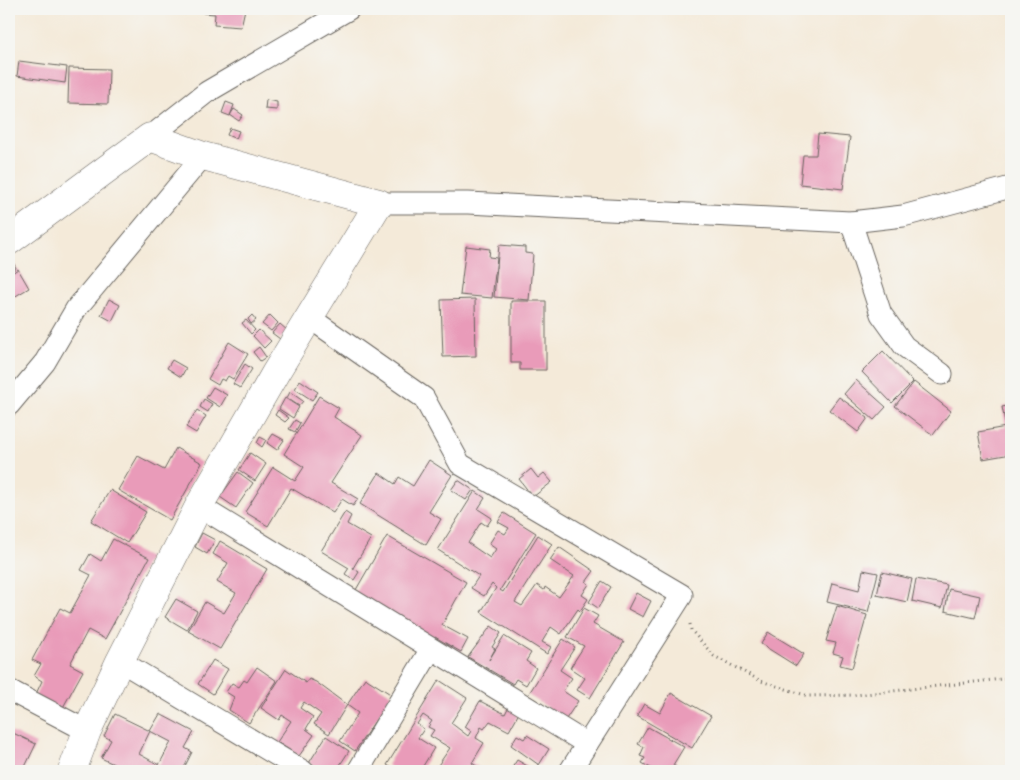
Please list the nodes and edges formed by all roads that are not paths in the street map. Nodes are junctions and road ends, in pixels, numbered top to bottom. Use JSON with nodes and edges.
{"nodes":[{"id":1,"x":349,"y":9,"type":"edge"},
{"id":2,"x":150,"y":137,"type":"junction"},
{"id":3,"x":203,"y":156,"type":"junction"},
{"id":4,"x":1011,"y":187,"type":"edge"},
{"id":5,"x":379,"y":203,"type":"junction"},
{"id":6,"x":851,"y":222,"type":"junction"},
{"id":7,"x":9,"y":241,"type":"edge"},
{"id":8,"x":310,"y":318,"type":"junction"},
{"id":9,"x":942,"y":374,"type":"dead end"},
{"id":10,"x":9,"y":405,"type":"edge"},
{"id":11,"x":198,"y":506,"type":"junction"},
{"id":12,"x":431,"y":649,"type":"junction"},
{"id":13,"x":120,"y":661,"type":"junction"},
{"id":14,"x":9,"y":690,"type":"edge"},
{"id":15,"x":87,"y":731,"type":"junction"},
{"id":16,"x":586,"y":744,"type":"junction"},
{"id":17,"x":72,"y":771,"type":"edge"},
{"id":18,"x":303,"y":771,"type":"edge"},
{"id":19,"x":358,"y":771,"type":"edge"},
{"id":20,"x":570,"y":771,"type":"edge"}],
"edges":[{"from":1,"to":2,"type":"street"},
{"from":2,"to":3,"type":"street"},
{"from":2,"to":7,"type":"street"},
{"from":3,"to":5,"type":"street"},
{"from":3,"to":10,"type":"street"},
{"from":4,"to":6,"type":"street"},
{"from":5,"to":6,"type":"street"},
{"from":5,"to":8,"type":"street"},
{"from":6,"to":9,"type":"street"},
{"from":8,"to":11,"type":"street"},
{"from":8,"to":16,"type":"street"},
{"from":11,"to":12,"type":"street"},
{"from":11,"to":13,"type":"street"},
{"from":12,"to":16,"type":"street"},
{"from":12,"to":19,"type":"street"},
{"from":13,"to":15,"type":"street"},
{"from":13,"to":18,"type":"street"},
{"from":14,"to":15,"type":"street"},
{"from":15,"to":17,"type":"street"},
{"from":16,"to":20,"type":"street"}]}
